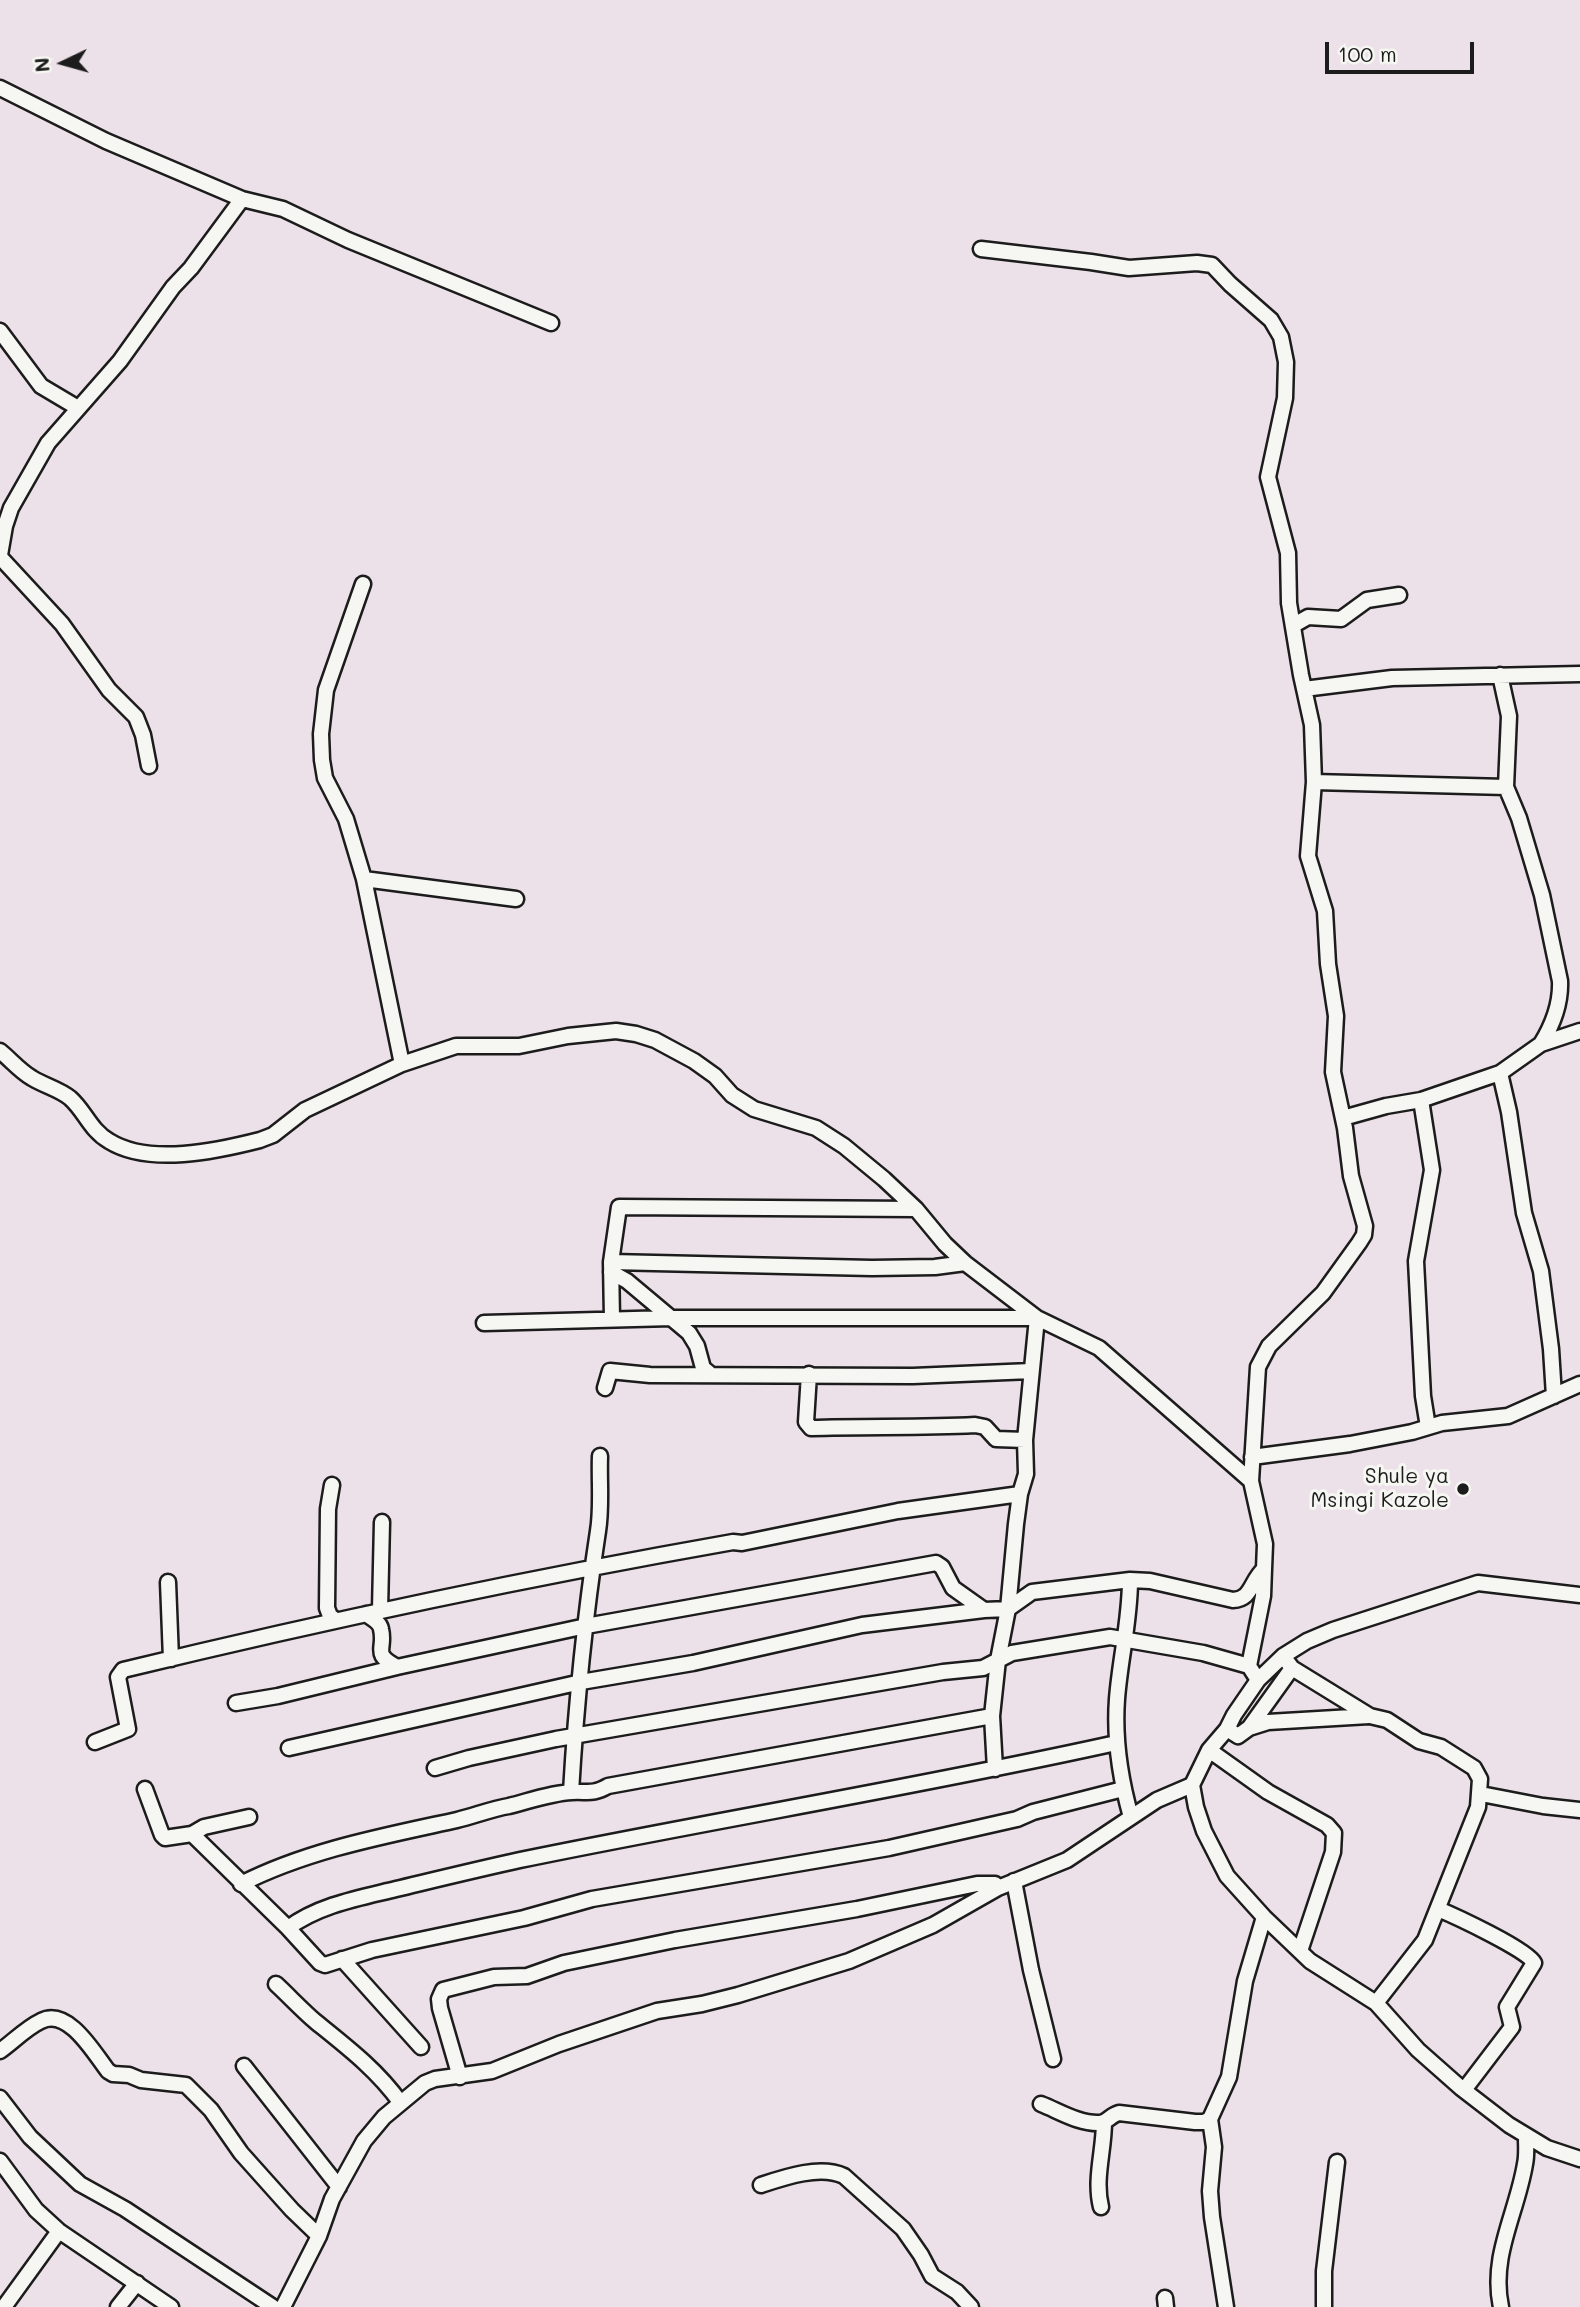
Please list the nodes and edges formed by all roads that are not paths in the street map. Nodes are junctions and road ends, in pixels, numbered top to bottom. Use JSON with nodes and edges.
{"nodes":[{"id":1,"x":0,"y":88,"type":"edge"},
{"id":2,"x":242,"y":200,"type":"junction"},
{"id":3,"x":981,"y":249,"type":"dead end"},
{"id":4,"x":551,"y":323,"type":"dead end"},
{"id":5,"x":0,"y":331,"type":"edge"},
{"id":6,"x":78,"y":408,"type":"junction"},
{"id":7,"x":0,"y":556,"type":"edge"},
{"id":8,"x":363,"y":584,"type":"dead end"},
{"id":9,"x":1399,"y":595,"type":"dead end"},
{"id":10,"x":1294,"y":625,"type":"junction"},
{"id":11,"x":1580,"y":674,"type":"edge"},
{"id":12,"x":1500,"y":675,"type":"junction"},
{"id":13,"x":1304,"y":689,"type":"junction"},
{"id":14,"x":149,"y":766,"type":"dead end"},
{"id":15,"x":1314,"y":782,"type":"junction"},
{"id":16,"x":1506,"y":787,"type":"junction"},
{"id":17,"x":364,"y":879,"type":"junction"},
{"id":18,"x":516,"y":899,"type":"dead end"},
{"id":19,"x":1580,"y":1031,"type":"edge"},
{"id":20,"x":1541,"y":1044,"type":"junction"},
{"id":21,"x":0,"y":1051,"type":"edge"},
{"id":22,"x":402,"y":1064,"type":"junction"},
{"id":23,"x":1500,"y":1073,"type":"junction"},
{"id":24,"x":1421,"y":1100,"type":"junction"},
{"id":25,"x":1343,"y":1118,"type":"junction"},
{"id":26,"x":916,"y":1209,"type":"junction"},
{"id":27,"x":636,"y":1263,"type":"junction"},
{"id":28,"x":965,"y":1263,"type":"junction"},
{"id":29,"x":611,"y":1267,"type":"junction"},
{"id":30,"x":641,"y":1292,"type":"junction"},
{"id":31,"x":672,"y":1318,"type":"junction"},
{"id":32,"x":1037,"y":1318,"type":"junction"},
{"id":33,"x":612,"y":1319,"type":"junction"},
{"id":34,"x":484,"y":1323,"type":"dead end"},
{"id":35,"x":1031,"y":1371,"type":"junction"},
{"id":36,"x":709,"y":1373,"type":"junction"},
{"id":37,"x":809,"y":1374,"type":"junction"},
{"id":38,"x":1580,"y":1384,"type":"edge"},
{"id":39,"x":605,"y":1388,"type":"dead end"},
{"id":40,"x":1553,"y":1395,"type":"junction"},
{"id":41,"x":1428,"y":1427,"type":"junction"},
{"id":42,"x":1026,"y":1440,"type":"junction"},
{"id":43,"x":600,"y":1456,"type":"dead end"},
{"id":44,"x":1252,"y":1457,"type":"junction"},
{"id":45,"x":1251,"y":1481,"type":"junction"},
{"id":46,"x":332,"y":1485,"type":"dead end"},
{"id":47,"x":1020,"y":1494,"type":"junction"},
{"id":48,"x":382,"y":1522,"type":"dead end"},
{"id":49,"x":591,"y":1568,"type":"junction"},
{"id":50,"x":1264,"y":1569,"type":"junction"},
{"id":51,"x":1129,"y":1580,"type":"junction"},
{"id":52,"x":168,"y":1582,"type":"dead end"},
{"id":53,"x":1580,"y":1595,"type":"edge"},
{"id":54,"x":1007,"y":1609,"type":"junction"},
{"id":55,"x":380,"y":1610,"type":"junction"},
{"id":56,"x":984,"y":1610,"type":"junction"},
{"id":57,"x":366,"y":1614,"type":"junction"},
{"id":58,"x":336,"y":1620,"type":"junction"},
{"id":59,"x":586,"y":1626,"type":"junction"},
{"id":60,"x":1126,"y":1638,"type":"junction"},
{"id":61,"x":171,"y":1659,"type":"junction"},
{"id":62,"x":998,"y":1660,"type":"junction"},
{"id":63,"x":1287,"y":1662,"type":"junction"},
{"id":64,"x":1249,"y":1666,"type":"junction"},
{"id":65,"x":397,"y":1667,"type":"junction"},
{"id":66,"x":1258,"y":1680,"type":"junction"},
{"id":67,"x":581,"y":1682,"type":"junction"},
{"id":68,"x":236,"y":1703,"type":"dead end"},
{"id":69,"x":992,"y":1716,"type":"junction"},
{"id":70,"x":1370,"y":1716,"type":"junction"},
{"id":71,"x":1250,"y":1728,"type":"junction"},
{"id":72,"x":1227,"y":1729,"type":"junction"},
{"id":73,"x":575,"y":1738,"type":"junction"},
{"id":74,"x":95,"y":1742,"type":"dead end"},
{"id":75,"x":1116,"y":1743,"type":"junction"},
{"id":76,"x":289,"y":1748,"type":"dead end"},
{"id":77,"x":1209,"y":1750,"type":"junction"},
{"id":78,"x":435,"y":1768,"type":"dead end"},
{"id":79,"x":995,"y":1769,"type":"junction"},
{"id":80,"x":1192,"y":1785,"type":"junction"},
{"id":81,"x":145,"y":1788,"type":"dead end"},
{"id":82,"x":1123,"y":1789,"type":"junction"},
{"id":83,"x":572,"y":1792,"type":"junction"},
{"id":84,"x":1481,"y":1794,"type":"junction"},
{"id":85,"x":1580,"y":1810,"type":"edge"},
{"id":86,"x":248,"y":1817,"type":"dead end"},
{"id":87,"x":1131,"y":1817,"type":"junction"},
{"id":88,"x":192,"y":1834,"type":"junction"},
{"id":89,"x":1014,"y":1881,"type":"junction"},
{"id":90,"x":242,"y":1884,"type":"junction"},
{"id":91,"x":998,"y":1888,"type":"junction"},
{"id":92,"x":1438,"y":1909,"type":"junction"},
{"id":93,"x":1264,"y":1917,"type":"junction"},
{"id":94,"x":288,"y":1928,"type":"junction"},
{"id":95,"x":1300,"y":1951,"type":"junction"},
{"id":96,"x":342,"y":1959,"type":"junction"},
{"id":97,"x":276,"y":1984,"type":"dead end"},
{"id":98,"x":1376,"y":2003,"type":"junction"},
{"id":99,"x":421,"y":2047,"type":"dead end"},
{"id":100,"x":0,"y":2052,"type":"edge"},
{"id":101,"x":1053,"y":2059,"type":"dead end"},
{"id":102,"x":244,"y":2066,"type":"dead end"},
{"id":103,"x":460,"y":2077,"type":"junction"},
{"id":104,"x":1464,"y":2090,"type":"junction"},
{"id":105,"x":0,"y":2098,"type":"edge"},
{"id":106,"x":400,"y":2102,"type":"junction"},
{"id":107,"x":1041,"y":2104,"type":"dead end"},
{"id":108,"x":1210,"y":2119,"type":"junction"},
{"id":109,"x":1104,"y":2122,"type":"junction"},
{"id":110,"x":1526,"y":2137,"type":"junction"},
{"id":111,"x":1580,"y":2159,"type":"edge"},
{"id":112,"x":0,"y":2161,"type":"edge"},
{"id":113,"x":1337,"y":2162,"type":"dead end"},
{"id":114,"x":761,"y":2185,"type":"dead end"},
{"id":115,"x":339,"y":2187,"type":"junction"},
{"id":116,"x":1101,"y":2207,"type":"dead end"},
{"id":117,"x":59,"y":2231,"type":"junction"},
{"id":118,"x":319,"y":2236,"type":"junction"},
{"id":119,"x":137,"y":2283,"type":"junction"},
{"id":120,"x":4,"y":2307,"type":"edge"},
{"id":121,"x":118,"y":2307,"type":"edge"},
{"id":122,"x":171,"y":2307,"type":"edge"},
{"id":123,"x":273,"y":2307,"type":"edge"},
{"id":124,"x":283,"y":2307,"type":"edge"},
{"id":125,"x":971,"y":2307,"type":"edge"},
{"id":126,"x":1226,"y":2307,"type":"edge"},
{"id":127,"x":1324,"y":2307,"type":"edge"},
{"id":128,"x":1501,"y":2307,"type":"edge"}],
"edges":[{"from":1,"to":2,"type":"street"},
{"from":2,"to":4,"type":"street"},
{"from":2,"to":6,"type":"street"},
{"from":3,"to":10,"type":"street"},
{"from":5,"to":6,"type":"street"},
{"from":6,"to":7,"type":"street"},
{"from":7,"to":14,"type":"street"},
{"from":8,"to":17,"type":"street"},
{"from":9,"to":10,"type":"street"},
{"from":10,"to":13,"type":"street"},
{"from":11,"to":12,"type":"street"},
{"from":12,"to":13,"type":"street"},
{"from":12,"to":16,"type":"street"},
{"from":13,"to":15,"type":"street"},
{"from":15,"to":16,"type":"street"},
{"from":15,"to":25,"type":"street"},
{"from":16,"to":20,"type":"street"},
{"from":17,"to":18,"type":"street"},
{"from":17,"to":22,"type":"street"},
{"from":19,"to":20,"type":"street"},
{"from":20,"to":23,"type":"street"},
{"from":21,"to":22,"type":"street"},
{"from":22,"to":26,"type":"street"},
{"from":23,"to":24,"type":"street"},
{"from":23,"to":40,"type":"street"},
{"from":24,"to":25,"type":"street"},
{"from":24,"to":41,"type":"street"},
{"from":25,"to":44,"type":"street"},
{"from":26,"to":28,"type":"street"},
{"from":26,"to":29,"type":"street"},
{"from":27,"to":28,"type":"street"},
{"from":27,"to":29,"type":"street"},
{"from":27,"to":30,"type":"street"},
{"from":28,"to":32,"type":"street"},
{"from":29,"to":30,"type":"street"},
{"from":29,"to":33,"type":"street"},
{"from":30,"to":31,"type":"street"},
{"from":31,"to":32,"type":"street"},
{"from":31,"to":33,"type":"street"},
{"from":31,"to":36,"type":"street"},
{"from":32,"to":35,"type":"street"},
{"from":32,"to":45,"type":"street"},
{"from":33,"to":34,"type":"street"},
{"from":35,"to":37,"type":"street"},
{"from":35,"to":42,"type":"street"},
{"from":36,"to":37,"type":"street"},
{"from":36,"to":39,"type":"street"},
{"from":37,"to":42,"type":"street"},
{"from":38,"to":40,"type":"street"},
{"from":40,"to":41,"type":"street"},
{"from":41,"to":44,"type":"street"},
{"from":42,"to":47,"type":"street"},
{"from":43,"to":49,"type":"street"},
{"from":44,"to":45,"type":"street"},
{"from":45,"to":50,"type":"street"},
{"from":46,"to":58,"type":"street"},
{"from":47,"to":49,"type":"street"},
{"from":47,"to":54,"type":"street"},
{"from":48,"to":55,"type":"street"},
{"from":49,"to":55,"type":"street"},
{"from":49,"to":59,"type":"street"},
{"from":50,"to":51,"type":"street"},
{"from":50,"to":64,"type":"street"},
{"from":51,"to":54,"type":"street"},
{"from":51,"to":60,"type":"street"},
{"from":52,"to":61,"type":"street"},
{"from":53,"to":63,"type":"street"},
{"from":54,"to":56,"type":"street"},
{"from":54,"to":62,"type":"street"},
{"from":55,"to":57,"type":"street"},
{"from":56,"to":59,"type":"street"},
{"from":56,"to":67,"type":"street"},
{"from":57,"to":58,"type":"street"},
{"from":57,"to":65,"type":"street"},
{"from":58,"to":61,"type":"street"},
{"from":59,"to":65,"type":"street"},
{"from":59,"to":67,"type":"street"},
{"from":60,"to":62,"type":"street"},
{"from":60,"to":64,"type":"street"},
{"from":60,"to":75,"type":"street"},
{"from":61,"to":74,"type":"street"},
{"from":62,"to":69,"type":"street"},
{"from":62,"to":73,"type":"street"},
{"from":63,"to":66,"type":"street"},
{"from":63,"to":70,"type":"street"},
{"from":63,"to":71,"type":"street"},
{"from":64,"to":66,"type":"street"},
{"from":65,"to":68,"type":"street"},
{"from":66,"to":72,"type":"street"},
{"from":67,"to":73,"type":"street"},
{"from":67,"to":76,"type":"street"},
{"from":69,"to":79,"type":"street"},
{"from":69,"to":83,"type":"street"},
{"from":70,"to":71,"type":"street"},
{"from":70,"to":84,"type":"street"},
{"from":71,"to":72,"type":"street"},
{"from":72,"to":77,"type":"street"},
{"from":73,"to":78,"type":"street"},
{"from":73,"to":83,"type":"street"},
{"from":75,"to":79,"type":"street"},
{"from":75,"to":82,"type":"street"},
{"from":77,"to":80,"type":"street"},
{"from":77,"to":95,"type":"street"},
{"from":79,"to":94,"type":"street"},
{"from":80,"to":87,"type":"street"},
{"from":80,"to":93,"type":"street"},
{"from":81,"to":88,"type":"street"},
{"from":82,"to":87,"type":"street"},
{"from":82,"to":96,"type":"street"},
{"from":83,"to":90,"type":"street"},
{"from":84,"to":85,"type":"street"},
{"from":84,"to":92,"type":"street"},
{"from":86,"to":88,"type":"street"},
{"from":87,"to":89,"type":"street"},
{"from":88,"to":90,"type":"street"},
{"from":89,"to":91,"type":"street"},
{"from":89,"to":101,"type":"street"},
{"from":90,"to":94,"type":"street"},
{"from":91,"to":103,"type":"street"},
{"from":91,"to":103,"type":"street"},
{"from":92,"to":98,"type":"street"},
{"from":92,"to":104,"type":"street"},
{"from":93,"to":95,"type":"street"},
{"from":93,"to":108,"type":"street"},
{"from":94,"to":96,"type":"street"},
{"from":95,"to":98,"type":"street"},
{"from":96,"to":99,"type":"street"},
{"from":97,"to":106,"type":"street"},
{"from":98,"to":104,"type":"street"},
{"from":100,"to":118,"type":"street"},
{"from":102,"to":115,"type":"street"},
{"from":103,"to":106,"type":"street"},
{"from":104,"to":110,"type":"street"},
{"from":105,"to":123,"type":"street"},
{"from":106,"to":115,"type":"street"},
{"from":107,"to":109,"type":"street"},
{"from":108,"to":109,"type":"street"},
{"from":108,"to":126,"type":"street"},
{"from":109,"to":116,"type":"street"},
{"from":110,"to":111,"type":"street"},
{"from":110,"to":128,"type":"street"},
{"from":112,"to":117,"type":"street"},
{"from":113,"to":127,"type":"street"},
{"from":114,"to":125,"type":"street"},
{"from":115,"to":118,"type":"street"},
{"from":117,"to":119,"type":"street"},
{"from":117,"to":120,"type":"street"},
{"from":118,"to":124,"type":"street"},
{"from":119,"to":121,"type":"street"},
{"from":119,"to":122,"type":"street"}]}
